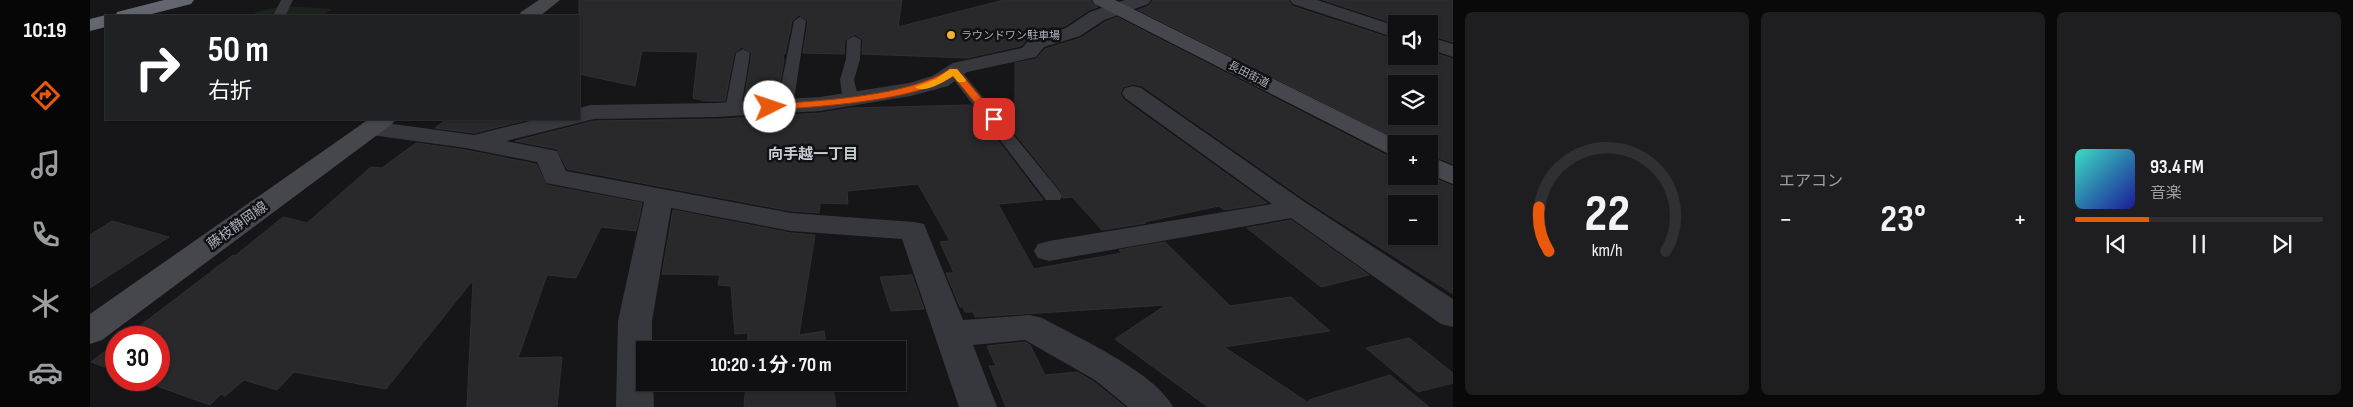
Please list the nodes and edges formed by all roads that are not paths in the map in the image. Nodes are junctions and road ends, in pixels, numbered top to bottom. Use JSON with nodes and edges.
{"nodes":[{"id":1,"x":185,"y":0,"type":"edge"},
{"id":2,"x":287,"y":0,"type":"edge"},
{"id":3,"x":551,"y":0,"type":"edge"},
{"id":4,"x":1142,"y":0,"type":"edge"},
{"id":5,"x":1299,"y":0,"type":"edge"},
{"id":6,"x":1110,"y":4,"type":"edge"},
{"id":7,"x":128,"y":15,"type":"edge"},
{"id":8,"x":280,"y":15,"type":"edge"},
{"id":9,"x":529,"y":15,"type":"edge"},
{"id":10,"x":105,"y":21,"type":"edge"},
{"id":11,"x":800,"y":21,"type":"dead end"},
{"id":12,"x":90,"y":25,"type":"edge"},
{"id":13,"x":1388,"y":29,"type":"edge"},
{"id":14,"x":854,"y":40,"type":"dead end"},
{"id":15,"x":1438,"y":46,"type":"edge"},
{"id":16,"x":1453,"y":51,"type":"edge"},
{"id":17,"x":743,"y":53,"type":"dead end"},
{"id":18,"x":954,"y":71,"type":"junction"},
{"id":19,"x":1132,"y":93,"type":"dead end"},
{"id":20,"x":851,"y":100,"type":"junction"},
{"id":21,"x":785,"y":106,"type":"junction"},
{"id":22,"x":733,"y":109,"type":"junction"},
{"id":23,"x":580,"y":116,"type":"edge"},
{"id":24,"x":564,"y":120,"type":"edge"},
{"id":25,"x":377,"y":123,"type":"edge"},
{"id":26,"x":466,"y":141,"type":"junction"},
{"id":27,"x":1388,"y":144,"type":"edge"},
{"id":28,"x":1438,"y":168,"type":"edge"},
{"id":29,"x":1453,"y":176,"type":"edge"},
{"id":30,"x":1053,"y":196,"type":"dead end"},
{"id":31,"x":659,"y":197,"type":"junction"},
{"id":32,"x":1296,"y":209,"type":"junction"},
{"id":33,"x":1049,"y":251,"type":"dead end"},
{"id":34,"x":1453,"y":315,"type":"edge"},
{"id":35,"x":90,"y":331,"type":"edge"},
{"id":36,"x":952,"y":334,"type":"junction"},
{"id":37,"x":635,"y":407,"type":"edge"},
{"id":38,"x":978,"y":407,"type":"edge"},
{"id":39,"x":1154,"y":407,"type":"edge"}],
"edges":[{"from":1,"to":7,"type":"highway"},
{"from":2,"to":8,"type":"lane"},
{"from":3,"to":9,"type":"main road"},
{"from":4,"to":6,"type":"street"},
{"from":5,"to":13,"type":"street"},
{"from":6,"to":18,"type":"street"},
{"from":6,"to":27,"type":"main road","name":"長田街道"},
{"from":10,"to":12,"type":"highway"},
{"from":11,"to":21,"type":"lane"},
{"from":14,"to":20,"type":"lane"},
{"from":15,"to":16,"type":"street"},
{"from":17,"to":22,"type":"lane"},
{"from":18,"to":20,"type":"street"},
{"from":18,"to":30,"type":"lane"},
{"from":19,"to":32,"type":"street"},
{"from":20,"to":21,"type":"street"},
{"from":21,"to":22,"type":"street"},
{"from":22,"to":23,"type":"street"},
{"from":24,"to":26,"type":"street"},
{"from":25,"to":26,"type":"street"},
{"from":25,"to":35,"type":"main road","name":"藤枝静岡線"},
{"from":26,"to":31,"type":"street"},
{"from":28,"to":29,"type":"main road"},
{"from":31,"to":36,"type":"street"},
{"from":31,"to":37,"type":"street"},
{"from":32,"to":33,"type":"street"},
{"from":32,"to":34,"type":"street"},
{"from":36,"to":38,"type":"street"},
{"from":36,"to":39,"type":"street"}]}
